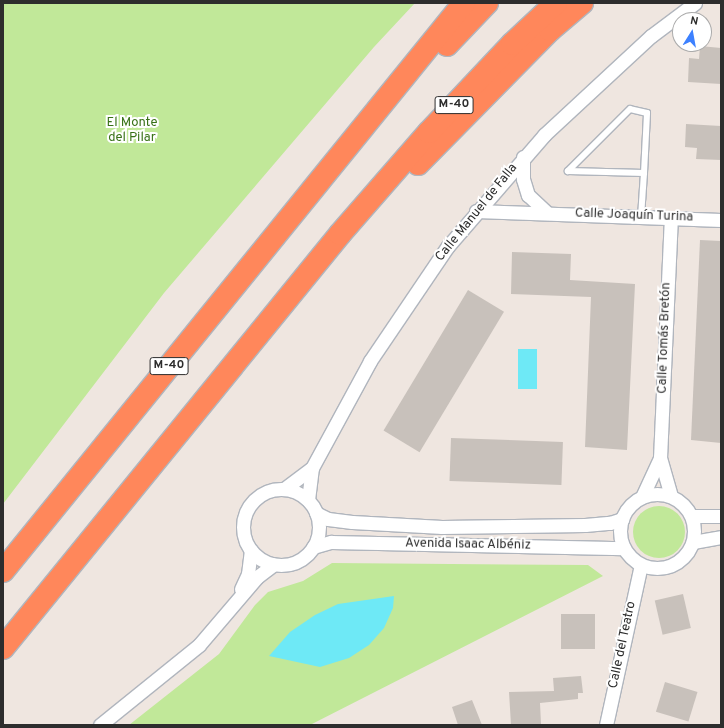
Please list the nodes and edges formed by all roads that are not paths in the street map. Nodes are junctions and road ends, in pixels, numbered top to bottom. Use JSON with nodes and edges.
{"nodes":[{"id":1,"x":464,"y":3,"type":"edge"},
{"id":2,"x":487,"y":3,"type":"edge"},
{"id":3,"x":556,"y":3,"type":"edge"},
{"id":4,"x":582,"y":3,"type":"edge"},
{"id":5,"x":587,"y":3,"type":"edge"},
{"id":6,"x":695,"y":3,"type":"edge"},
{"id":7,"x":550,"y":30,"type":"junction"},
{"id":8,"x":522,"y":157,"type":"junction"},
{"id":9,"x":336,"y":161,"type":"junction"},
{"id":10,"x":644,"y":173,"type":"junction"},
{"id":11,"x":476,"y":211,"type":"junction"},
{"id":12,"x":359,"y":213,"type":"junction"},
{"id":13,"x":547,"y":213,"type":"junction"},
{"id":14,"x":642,"y":217,"type":"junction"},
{"id":15,"x":671,"y":218,"type":"junction"},
{"id":16,"x":721,"y":220,"type":"edge"},
{"id":17,"x":660,"y":458,"type":"junction"},
{"id":18,"x":312,"y":468,"type":"junction"},
{"id":19,"x":284,"y":488,"type":"junction"},
{"id":20,"x":671,"y":496,"type":"junction"},
{"id":21,"x":642,"y":497,"type":"junction"},
{"id":22,"x":308,"y":500,"type":"junction"},
{"id":23,"x":316,"y":513,"type":"junction"},
{"id":24,"x":692,"y":516,"type":"junction"},
{"id":25,"x":721,"y":516,"type":"edge"},
{"id":26,"x":622,"y":519,"type":"junction"},
{"id":27,"x":721,"y":536,"type":"edge"},
{"id":28,"x":693,"y":542,"type":"junction"},
{"id":29,"x":313,"y":547,"type":"junction"},
{"id":30,"x":624,"y":548,"type":"junction"},
{"id":31,"x":250,"y":550,"type":"junction"},
{"id":32,"x":274,"y":564,"type":"junction"},
{"id":33,"x":640,"y":565,"type":"junction"},
{"id":34,"x":3,"y":571,"type":"edge"},
{"id":35,"x":236,"y":600,"type":"junction"},
{"id":36,"x":3,"y":648,"type":"edge"},
{"id":37,"x":100,"y":725,"type":"edge"},
{"id":38,"x":606,"y":725,"type":"edge"}],
"edges":[{"from":1,"to":9,"type":"highway"},
{"from":2,"to":9,"type":"highway","number":"M-40"},
{"from":3,"to":12,"type":"highway","number":"M-40"},
{"from":4,"to":7,"type":"highway"},
{"from":5,"to":7,"type":"highway"},
{"from":6,"to":8,"type":"street","name":"Calle Manuel de Falla"},
{"from":7,"to":12,"type":"highway"},
{"from":8,"to":11,"type":"street","name":"Calle Manuel de Falla"},
{"from":8,"to":13,"type":"street"},
{"from":9,"to":34,"type":"highway","number":"M-40"},
{"from":10,"to":10,"type":"lane"},
{"from":10,"to":14,"type":"lane"},
{"from":11,"to":13,"type":"street","name":"Calle Joaquín Turina"},
{"from":11,"to":18,"type":"street","name":"Calle Manuel de Falla"},
{"from":12,"to":36,"type":"highway","number":"M-40"},
{"from":13,"to":14,"type":"street","name":"Calle Joaquín Turina"},
{"from":14,"to":15,"type":"street","name":"Calle Joaquín Turina"},
{"from":15,"to":16,"type":"street","name":"Calle Joaquín Turina"},
{"from":15,"to":17,"type":"street","name":"Calle Tomás Bretón"},
{"from":17,"to":20,"type":"street","name":"Calle Tomás Bretón"},
{"from":17,"to":21,"type":"street","name":"Calle Tomás Bretón"},
{"from":18,"to":19,"type":"street","name":"Calle Manuel de Falla"},
{"from":18,"to":22,"type":"street","name":"Calle Manuel de Falla"},
{"from":19,"to":22,"type":"street"},
{"from":19,"to":31,"type":"street"},
{"from":20,"to":21,"type":"street"},
{"from":20,"to":24,"type":"street"},
{"from":21,"to":26,"type":"street"},
{"from":22,"to":23,"type":"street"},
{"from":23,"to":26,"type":"street","name":"Avenida Isaac Albéniz"},
{"from":23,"to":29,"type":"street"},
{"from":24,"to":25,"type":"street"},
{"from":24,"to":28,"type":"street"},
{"from":26,"to":30,"type":"street"},
{"from":27,"to":28,"type":"street"},
{"from":28,"to":33,"type":"street"},
{"from":29,"to":30,"type":"street","name":"Avenida Isaac Albéniz"},
{"from":29,"to":32,"type":"street"},
{"from":30,"to":33,"type":"street"},
{"from":31,"to":32,"type":"street"},
{"from":31,"to":35,"type":"street"},
{"from":32,"to":35,"type":"street"},
{"from":33,"to":38,"type":"street","name":"Calle del Teatro"},
{"from":35,"to":37,"type":"street"}]}
